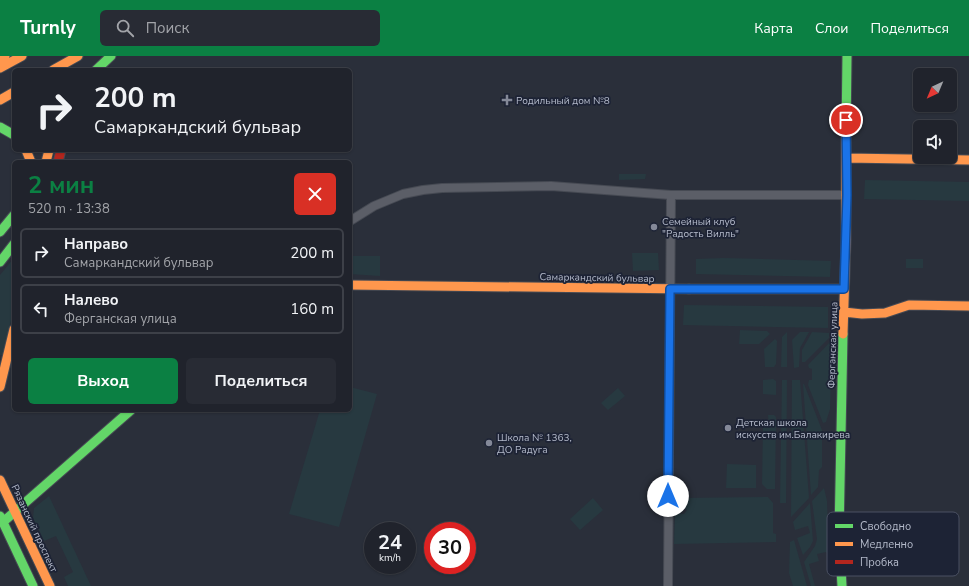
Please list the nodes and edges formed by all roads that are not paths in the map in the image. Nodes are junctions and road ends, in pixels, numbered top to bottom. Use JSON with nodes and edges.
{"nodes":[{"id":1,"x":5,"y":56,"type":"edge"},
{"id":2,"x":22,"y":56,"type":"edge"},
{"id":3,"x":78,"y":56,"type":"edge"},
{"id":4,"x":111,"y":56,"type":"edge"},
{"id":5,"x":847,"y":56,"type":"edge"},
{"id":6,"x":0,"y":60,"type":"edge"},
{"id":7,"x":0,"y":68,"type":"edge"},
{"id":8,"x":57,"y":68,"type":"edge"},
{"id":9,"x":98,"y":68,"type":"edge"},
{"id":10,"x":12,"y":93,"type":"edge"},
{"id":11,"x":0,"y":100,"type":"edge"},
{"id":12,"x":0,"y":127,"type":"edge"},
{"id":13,"x":12,"y":134,"type":"edge"},
{"id":14,"x":846,"y":158,"type":"junction"},
{"id":15,"x":969,"y":160,"type":"edge"},
{"id":16,"x":671,"y":194,"type":"junction"},
{"id":17,"x":847,"y":195,"type":"junction"},
{"id":18,"x":12,"y":217,"type":"edge"},
{"id":19,"x":352,"y":220,"type":"edge"},
{"id":20,"x":0,"y":232,"type":"edge"},
{"id":21,"x":12,"y":247,"type":"edge"},
{"id":22,"x":0,"y":262,"type":"edge"},
{"id":23,"x":352,"y":285,"type":"edge"},
{"id":24,"x":670,"y":289,"type":"junction"},
{"id":25,"x":844,"y":289,"type":"junction"},
{"id":26,"x":969,"y":306,"type":"edge"},
{"id":27,"x":844,"y":312,"type":"junction"},
{"id":28,"x":12,"y":337,"type":"edge"},
{"id":29,"x":0,"y":387,"type":"edge"},
{"id":30,"x":129,"y":412,"type":"edge"},
{"id":31,"x":0,"y":480,"type":"edge"},
{"id":32,"x":839,"y":512,"type":"edge"},
{"id":33,"x":15,"y":513,"type":"junction"},
{"id":34,"x":2,"y":519,"type":"edge"},
{"id":35,"x":841,"y":576,"type":"edge"},
{"id":36,"x":33,"y":586,"type":"edge"},
{"id":37,"x":50,"y":586,"type":"edge"},
{"id":38,"x":668,"y":586,"type":"edge"},
{"id":39,"x":842,"y":586,"type":"edge"}],
"edges":[{"from":1,"to":6,"type":"main road"},
{"from":2,"to":7,"type":"main road"},
{"from":3,"to":8,"type":"main road"},
{"from":4,"to":9,"type":"main road"},
{"from":5,"to":14,"type":"main road","name":"Ферганская улица"},
{"from":10,"to":11,"type":"main road"},
{"from":12,"to":13,"type":"main road"},
{"from":14,"to":15,"type":"main road"},
{"from":14,"to":17,"type":"main road","name":"Ферганская улица"},
{"from":16,"to":17,"type":"street"},
{"from":16,"to":19,"type":"street"},
{"from":16,"to":24,"type":"street"},
{"from":17,"to":25,"type":"main road","name":"Ферганская улица"},
{"from":18,"to":20,"type":"main road"},
{"from":21,"to":22,"type":"main road"},
{"from":23,"to":24,"type":"main road","name":"Самаркандский бульвар"},
{"from":24,"to":25,"type":"main road","name":"Самаркандский бульвар"},
{"from":24,"to":38,"type":"street"},
{"from":25,"to":27,"type":"main road","name":"Ферганская улица"},
{"from":26,"to":27,"type":"main road"},
{"from":27,"to":32,"type":"main road","name":"Ферганская улица"},
{"from":28,"to":29,"type":"main road"},
{"from":30,"to":33,"type":"main road"},
{"from":31,"to":33,"type":"main road","name":"Рязанский проспект"},
{"from":33,"to":34,"type":"main road"},
{"from":33,"to":37,"type":"main road","name":"Рязанский проспект"},
{"from":34,"to":36,"type":"main road"},
{"from":35,"to":39,"type":"main road","name":"Ферганская улица"}]}
